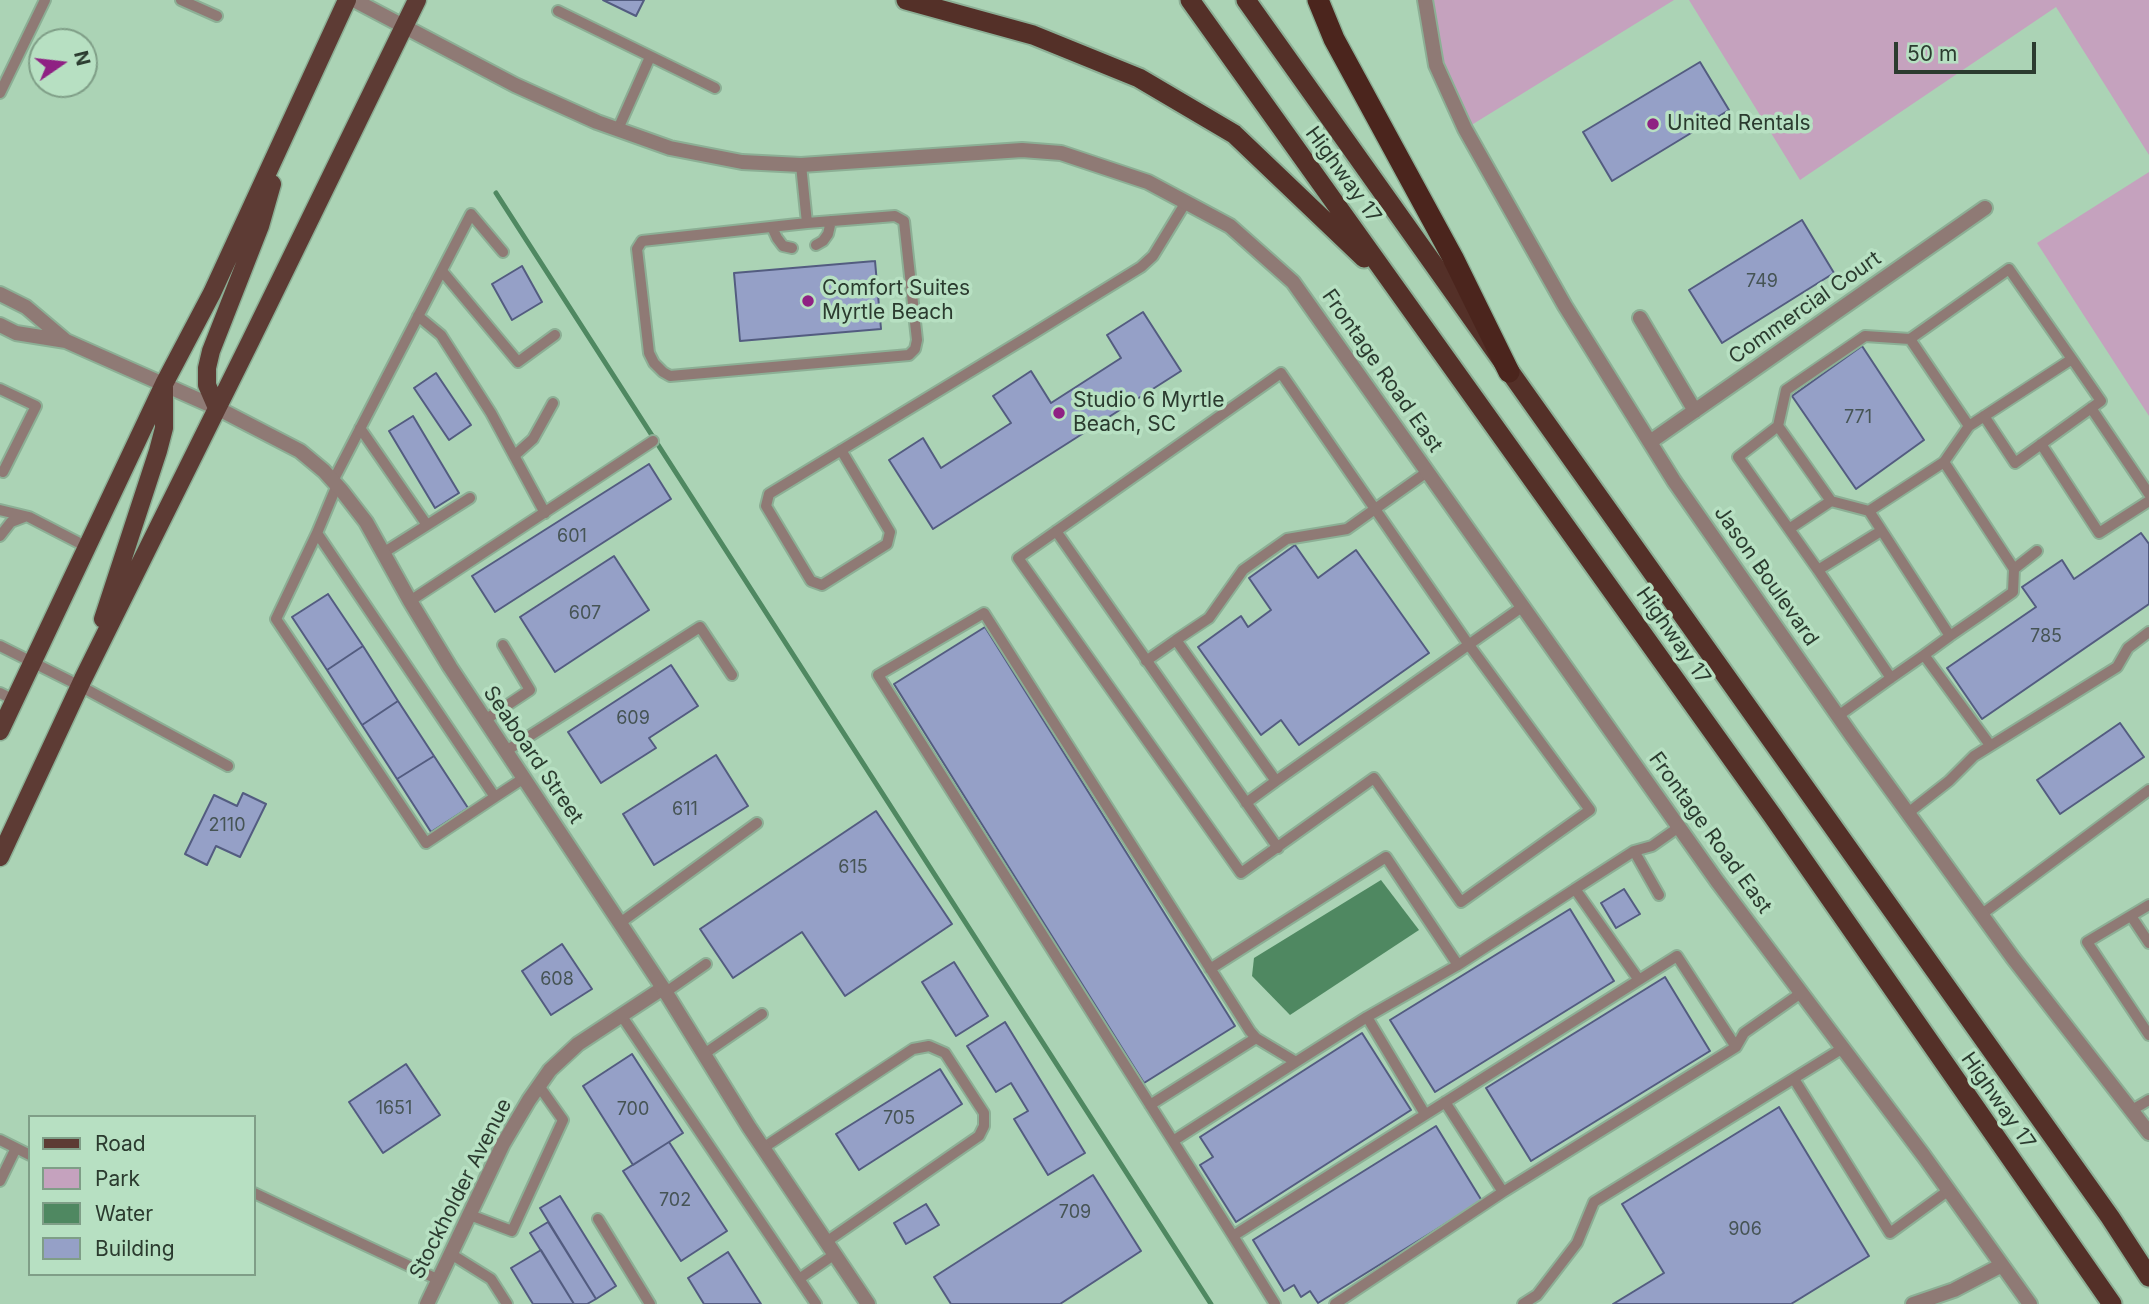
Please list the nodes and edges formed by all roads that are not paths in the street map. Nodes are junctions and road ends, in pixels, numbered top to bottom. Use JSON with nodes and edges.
{"nodes":[{"id":1,"x":45,"y":0,"type":"edge"},
{"id":2,"x":181,"y":0,"type":"edge"},
{"id":3,"x":347,"y":0,"type":"edge"},
{"id":4,"x":354,"y":0,"type":"edge"},
{"id":5,"x":417,"y":0,"type":"edge"},
{"id":6,"x":906,"y":0,"type":"edge"},
{"id":7,"x":1190,"y":0,"type":"edge"},
{"id":8,"x":1246,"y":0,"type":"edge"},
{"id":9,"x":1318,"y":0,"type":"edge"},
{"id":10,"x":1425,"y":0,"type":"edge"},
{"id":11,"x":558,"y":10,"type":"dead end"},
{"id":12,"x":217,"y":16,"type":"dead end"},
{"id":13,"x":405,"y":26,"type":"junction"},
{"id":14,"x":650,"y":57,"type":"junction"},
{"id":15,"x":715,"y":88,"type":"dead end"},
{"id":16,"x":0,"y":93,"type":"edge"},
{"id":17,"x":618,"y":129,"type":"junction"},
{"id":18,"x":285,"y":134,"type":"junction"},
{"id":19,"x":801,"y":165,"type":"junction"},
{"id":20,"x":1186,"y":202,"type":"junction"},
{"id":21,"x":1985,"y":208,"type":"dead end"},
{"id":22,"x":831,"y":221,"type":"junction"},
{"id":23,"x":807,"y":223,"type":"junction"},
{"id":24,"x":772,"y":227,"type":"junction"},
{"id":25,"x":816,"y":245,"type":"dead end"},
{"id":26,"x":792,"y":248,"type":"dead end"},
{"id":27,"x":503,"y":251,"type":"dead end"},
{"id":28,"x":442,"y":271,"type":"junction"},
{"id":29,"x":1398,"y":290,"type":"junction"},
{"id":30,"x":0,"y":294,"type":"edge"},
{"id":31,"x":418,"y":316,"type":"junction"},
{"id":32,"x":1640,"y":318,"type":"dead end"},
{"id":33,"x":0,"y":326,"type":"edge"},
{"id":34,"x":555,"y":335,"type":"dead end"},
{"id":35,"x":1910,"y":340,"type":"junction"},
{"id":36,"x":66,"y":341,"type":"junction"},
{"id":37,"x":2072,"y":359,"type":"junction"},
{"id":38,"x":1509,"y":372,"type":"junction"},
{"id":39,"x":164,"y":384,"type":"junction"},
{"id":40,"x":0,"y":388,"type":"edge"},
{"id":41,"x":553,"y":403,"type":"dead end"},
{"id":42,"x":217,"y":408,"type":"junction"},
{"id":43,"x":2091,"y":408,"type":"junction"},
{"id":44,"x":1695,"y":411,"type":"junction"},
{"id":45,"x":1984,"y":416,"type":"junction"},
{"id":46,"x":1778,"y":426,"type":"junction"},
{"id":47,"x":1969,"y":426,"type":"junction"},
{"id":48,"x":360,"y":428,"type":"junction"},
{"id":49,"x":653,"y":441,"type":"dead end"},
{"id":50,"x":1650,"y":442,"type":"junction"},
{"id":51,"x":2041,"y":444,"type":"junction"},
{"id":52,"x":841,"y":450,"type":"junction"},
{"id":53,"x":513,"y":456,"type":"junction"},
{"id":54,"x":1944,"y":462,"type":"junction"},
{"id":55,"x":4,"y":471,"type":"dead end"},
{"id":56,"x":1427,"y":472,"type":"junction"},
{"id":57,"x":335,"y":483,"type":"junction"},
{"id":58,"x":470,"y":498,"type":"dead end"},
{"id":59,"x":1831,"y":501,"type":"junction"},
{"id":60,"x":2148,"y":501,"type":"edge"},
{"id":61,"x":0,"y":510,"type":"edge"},
{"id":62,"x":1374,"y":510,"type":"junction"},
{"id":63,"x":1869,"y":511,"type":"junction"},
{"id":64,"x":545,"y":513,"type":"junction"},
{"id":65,"x":26,"y":516,"type":"junction"},
{"id":66,"x":428,"y":525,"type":"junction"},
{"id":67,"x":1789,"y":529,"type":"junction"},
{"id":68,"x":1056,"y":531,"type":"junction"},
{"id":69,"x":1881,"y":531,"type":"junction"},
{"id":70,"x":317,"y":533,"type":"junction"},
{"id":71,"x":0,"y":536,"type":"edge"},
{"id":72,"x":87,"y":547,"type":"junction"},
{"id":73,"x":2036,"y":551,"type":"dead end"},
{"id":74,"x":383,"y":553,"type":"junction"},
{"id":75,"x":2014,"y":569,"type":"junction"},
{"id":76,"x":1818,"y":570,"type":"junction"},
{"id":77,"x":410,"y":601,"type":"junction"},
{"id":78,"x":1522,"y":607,"type":"junction"},
{"id":79,"x":2149,"y":632,"type":"edge"},
{"id":80,"x":1950,"y":636,"type":"junction"},
{"id":81,"x":1176,"y":640,"type":"junction"},
{"id":82,"x":503,"y":645,"type":"dead end"},
{"id":83,"x":1469,"y":645,"type":"junction"},
{"id":84,"x":0,"y":646,"type":"edge"},
{"id":85,"x":1924,"y":654,"type":"junction"},
{"id":86,"x":33,"y":661,"type":"junction"},
{"id":87,"x":1146,"y":661,"type":"junction"},
{"id":88,"x":732,"y":675,"type":"dead end"},
{"id":89,"x":1891,"y":678,"type":"junction"},
{"id":90,"x":81,"y":682,"type":"junction"},
{"id":91,"x":7,"y":697,"type":"edge"},
{"id":92,"x":1838,"y":716,"type":"junction"},
{"id":93,"x":485,"y":720,"type":"junction"},
{"id":94,"x":0,"y":731,"type":"edge"},
{"id":95,"x":1990,"y":746,"type":"junction"},
{"id":96,"x":506,"y":751,"type":"junction"},
{"id":97,"x":228,"y":766,"type":"dead end"},
{"id":98,"x":524,"y":778,"type":"junction"},
{"id":99,"x":1276,"y":781,"type":"junction"},
{"id":100,"x":2149,"y":790,"type":"edge"},
{"id":101,"x":495,"y":797,"type":"junction"},
{"id":102,"x":1247,"y":803,"type":"junction"},
{"id":103,"x":1908,"y":813,"type":"junction"},
{"id":104,"x":757,"y":823,"type":"dead end"},
{"id":105,"x":1679,"y":827,"type":"junction"},
{"id":106,"x":1278,"y":848,"type":"junction"},
{"id":107,"x":1634,"y":851,"type":"junction"},
{"id":108,"x":0,"y":857,"type":"edge"},
{"id":109,"x":1575,"y":889,"type":"junction"},
{"id":110,"x":1660,"y":895,"type":"dead end"},
{"id":111,"x":2149,"y":905,"type":"edge"},
{"id":112,"x":1982,"y":914,"type":"junction"},
{"id":113,"x":2131,"y":916,"type":"junction"},
{"id":114,"x":620,"y":923,"type":"junction"},
{"id":115,"x":2149,"y":943,"type":"edge"},
{"id":116,"x":706,"y":964,"type":"dead end"},
{"id":117,"x":1458,"y":965,"type":"junction"},
{"id":118,"x":1210,"y":969,"type":"junction"},
{"id":119,"x":1639,"y":980,"type":"junction"},
{"id":120,"x":664,"y":990,"type":"junction"},
{"id":121,"x":1801,"y":993,"type":"junction"},
{"id":122,"x":762,"y":1014,"type":"dead end"},
{"id":123,"x":621,"y":1016,"type":"junction"},
{"id":124,"x":1367,"y":1017,"type":"junction"},
{"id":125,"x":2149,"y":1035,"type":"edge"},
{"id":126,"x":1256,"y":1038,"type":"junction"},
{"id":127,"x":1736,"y":1047,"type":"junction"},
{"id":128,"x":1843,"y":1048,"type":"junction"},
{"id":129,"x":704,"y":1054,"type":"junction"},
{"id":130,"x":1296,"y":1062,"type":"junction"},
{"id":131,"x":1794,"y":1079,"type":"junction"},
{"id":132,"x":539,"y":1086,"type":"junction"},
{"id":133,"x":2149,"y":1100,"type":"edge"},
{"id":134,"x":1445,"y":1102,"type":"junction"},
{"id":135,"x":1150,"y":1105,"type":"junction"},
{"id":136,"x":2132,"y":1110,"type":"junction"},
{"id":137,"x":1425,"y":1114,"type":"junction"},
{"id":138,"x":2149,"y":1133,"type":"edge"},
{"id":139,"x":0,"y":1140,"type":"edge"},
{"id":140,"x":1173,"y":1141,"type":"junction"},
{"id":141,"x":16,"y":1148,"type":"junction"},
{"id":142,"x":763,"y":1148,"type":"junction"},
{"id":143,"x":28,"y":1154,"type":"edge"},
{"id":144,"x":0,"y":1181,"type":"edge"},
{"id":145,"x":1949,"y":1190,"type":"junction"},
{"id":146,"x":1503,"y":1192,"type":"junction"},
{"id":147,"x":256,"y":1194,"type":"edge"},
{"id":148,"x":470,"y":1215,"type":"junction"},
{"id":149,"x":598,"y":1219,"type":"dead end"},
{"id":150,"x":1233,"y":1236,"type":"junction"},
{"id":151,"x":830,"y":1248,"type":"junction"},
{"id":152,"x":451,"y":1254,"type":"junction"},
{"id":153,"x":2003,"y":1265,"type":"junction"},
{"id":154,"x":2149,"y":1277,"type":"edge"},
{"id":155,"x":799,"y":1279,"type":"junction"},
{"id":156,"x":439,"y":1280,"type":"junction"},
{"id":157,"x":427,"y":1304,"type":"edge"},
{"id":158,"x":507,"y":1304,"type":"edge"},
{"id":159,"x":650,"y":1304,"type":"edge"},
{"id":160,"x":816,"y":1304,"type":"edge"},
{"id":161,"x":868,"y":1304,"type":"edge"},
{"id":162,"x":1275,"y":1304,"type":"edge"},
{"id":163,"x":1335,"y":1304,"type":"edge"},
{"id":164,"x":1524,"y":1304,"type":"edge"},
{"id":165,"x":1913,"y":1304,"type":"edge"},
{"id":166,"x":2030,"y":1304,"type":"edge"},
{"id":167,"x":2112,"y":1304,"type":"edge"}],
"edges":[{"from":1,"to":16,"type":"lane"},
{"from":2,"to":12,"type":"lane"},
{"from":3,"to":18,"type":"main road"},
{"from":4,"to":13,"type":"street","name":"Frontage Road East"},
{"from":5,"to":13,"type":"main road"},
{"from":6,"to":29,"type":"highway"},
{"from":7,"to":29,"type":"highway","name":"Highway 17"},
{"from":8,"to":38,"type":"highway","name":"Highway 17"},
{"from":9,"to":38,"type":"highway"},
{"from":10,"to":50,"type":"street","name":"Jason Boulevard"},
{"from":11,"to":14,"type":"lane"},
{"from":13,"to":17,"type":"street","name":"Frontage Road East"},
{"from":13,"to":42,"type":"main road"},
{"from":14,"to":15,"type":"lane"},
{"from":14,"to":17,"type":"lane"},
{"from":17,"to":19,"type":"street","name":"Frontage Road East"},
{"from":18,"to":39,"type":"main road"},
{"from":18,"to":42,"type":"main road"},
{"from":19,"to":20,"type":"street","name":"Frontage Road East"},
{"from":19,"to":23,"type":"lane"},
{"from":20,"to":52,"type":"lane"},
{"from":20,"to":56,"type":"street","name":"Frontage Road East"},
{"from":21,"to":44,"type":"street","name":"Commercial Court"},
{"from":22,"to":23,"type":"lane"},
{"from":22,"to":24,"type":"lane"},
{"from":22,"to":25,"type":"lane"},
{"from":23,"to":24,"type":"lane"},
{"from":24,"to":26,"type":"lane"},
{"from":27,"to":28,"type":"lane"},
{"from":28,"to":31,"type":"lane"},
{"from":28,"to":34,"type":"lane"},
{"from":29,"to":167,"type":"highway","name":"Highway 17"},
{"from":30,"to":36,"type":"street","name":"Seaboard Street"},
{"from":31,"to":48,"type":"lane"},
{"from":31,"to":53,"type":"lane"},
{"from":32,"to":44,"type":"street"},
{"from":33,"to":36,"type":"street","name":"Seaboard Street"},
{"from":35,"to":37,"type":"lane"},
{"from":35,"to":46,"type":"lane"},
{"from":35,"to":47,"type":"lane"},
{"from":36,"to":39,"type":"street","name":"Seaboard Street"},
{"from":37,"to":43,"type":"lane"},
{"from":37,"to":45,"type":"lane"},
{"from":38,"to":154,"type":"highway","name":"Highway 17"},
{"from":39,"to":42,"type":"street","name":"Seaboard Street"},
{"from":39,"to":72,"type":"main road"},
{"from":39,"to":90,"type":"main road"},
{"from":40,"to":55,"type":"lane"},
{"from":41,"to":53,"type":"lane"},
{"from":42,"to":57,"type":"street","name":"Seaboard Street"},
{"from":42,"to":90,"type":"main road"},
{"from":43,"to":51,"type":"lane"},
{"from":43,"to":60,"type":"lane"},
{"from":44,"to":50,"type":"street","name":"Commercial Court"},
{"from":45,"to":47,"type":"lane"},
{"from":45,"to":51,"type":"lane"},
{"from":46,"to":59,"type":"lane"},
{"from":46,"to":67,"type":"lane"},
{"from":47,"to":54,"type":"lane"},
{"from":48,"to":57,"type":"lane"},
{"from":48,"to":66,"type":"lane"},
{"from":49,"to":64,"type":"lane"},
{"from":50,"to":92,"type":"street","name":"Jason Boulevard"},
{"from":51,"to":60,"type":"lane"},
{"from":52,"to":52,"type":"lane"},
{"from":53,"to":64,"type":"lane"},
{"from":54,"to":63,"type":"lane"},
{"from":54,"to":75,"type":"lane"},
{"from":56,"to":62,"type":"lane"},
{"from":56,"to":78,"type":"street","name":"Frontage Road East"},
{"from":57,"to":70,"type":"lane"},
{"from":57,"to":74,"type":"street","name":"Seaboard Street"},
{"from":58,"to":66,"type":"lane"},
{"from":59,"to":63,"type":"lane"},
{"from":59,"to":67,"type":"lane"},
{"from":61,"to":65,"type":"lane"},
{"from":62,"to":68,"type":"lane"},
{"from":62,"to":81,"type":"lane"},
{"from":62,"to":83,"type":"lane"},
{"from":63,"to":69,"type":"lane"},
{"from":64,"to":77,"type":"lane"},
{"from":65,"to":71,"type":"lane"},
{"from":65,"to":72,"type":"lane"},
{"from":66,"to":74,"type":"lane"},
{"from":67,"to":76,"type":"lane"},
{"from":68,"to":87,"type":"lane"},
{"from":68,"to":106,"type":"lane"},
{"from":69,"to":76,"type":"lane"},
{"from":69,"to":80,"type":"lane"},
{"from":70,"to":101,"type":"lane"},
{"from":70,"to":101,"type":"lane"},
{"from":72,"to":86,"type":"main road"},
{"from":73,"to":75,"type":"lane"},
{"from":74,"to":77,"type":"street","name":"Seaboard Street"},
{"from":75,"to":80,"type":"lane"},
{"from":76,"to":89,"type":"lane"},
{"from":77,"to":93,"type":"street","name":"Seaboard Street"},
{"from":78,"to":83,"type":"lane"},
{"from":78,"to":105,"type":"street","name":"Frontage Road East"},
{"from":79,"to":95,"type":"lane"},
{"from":80,"to":85,"type":"lane"},
{"from":81,"to":87,"type":"lane"},
{"from":81,"to":99,"type":"lane"},
{"from":82,"to":93,"type":"lane"},
{"from":83,"to":99,"type":"lane"},
{"from":83,"to":106,"type":"lane"},
{"from":84,"to":86,"type":"lane"},
{"from":85,"to":89,"type":"lane"},
{"from":85,"to":95,"type":"lane"},
{"from":86,"to":90,"type":"lane"},
{"from":86,"to":91,"type":"main road"},
{"from":87,"to":102,"type":"lane"},
{"from":88,"to":96,"type":"lane"},
{"from":89,"to":92,"type":"lane"},
{"from":90,"to":97,"type":"lane"},
{"from":90,"to":108,"type":"main road"},
{"from":91,"to":94,"type":"main road"},
{"from":92,"to":103,"type":"street","name":"Jason Boulevard"},
{"from":93,"to":96,"type":"street","name":"Seaboard Street"},
{"from":95,"to":103,"type":"lane"},
{"from":96,"to":98,"type":"street","name":"Seaboard Street"},
{"from":98,"to":101,"type":"lane"},
{"from":98,"to":114,"type":"street","name":"Seaboard Street"},
{"from":99,"to":102,"type":"lane"},
{"from":100,"to":112,"type":"lane"},
{"from":102,"to":106,"type":"lane"},
{"from":103,"to":112,"type":"street","name":"Jason Boulevard"},
{"from":104,"to":114,"type":"lane"},
{"from":105,"to":107,"type":"lane"},
{"from":105,"to":121,"type":"street","name":"Frontage Road East"},
{"from":107,"to":109,"type":"lane"},
{"from":107,"to":110,"type":"lane"},
{"from":109,"to":117,"type":"lane"},
{"from":109,"to":119,"type":"lane"},
{"from":111,"to":113,"type":"lane"},
{"from":112,"to":136,"type":"street","name":"Jason Boulevard"},
{"from":113,"to":115,"type":"lane"},
{"from":113,"to":125,"type":"lane"},
{"from":114,"to":120,"type":"street","name":"Seaboard Street"},
{"from":116,"to":120,"type":"lane"},
{"from":117,"to":118,"type":"lane"},
{"from":117,"to":124,"type":"lane"},
{"from":118,"to":126,"type":"lane"},
{"from":118,"to":135,"type":"lane"},
{"from":119,"to":127,"type":"lane"},
{"from":119,"to":134,"type":"lane"},
{"from":120,"to":123,"type":"street","name":"Stockholder Avenue"},
{"from":120,"to":129,"type":"street","name":"Seaboard Street"},
{"from":121,"to":127,"type":"lane"},
{"from":121,"to":128,"type":"street","name":"Frontage Road East"},
{"from":122,"to":129,"type":"lane"},
{"from":123,"to":132,"type":"street","name":"Stockholder Avenue"},
{"from":123,"to":155,"type":"lane"},
{"from":124,"to":130,"type":"lane"},
{"from":124,"to":137,"type":"lane"},
{"from":126,"to":130,"type":"lane"},
{"from":126,"to":135,"type":"lane"},
{"from":127,"to":146,"type":"lane"},
{"from":128,"to":131,"type":"lane"},
{"from":128,"to":145,"type":"street","name":"Frontage Road East"},
{"from":129,"to":142,"type":"street","name":"Seaboard Street"},
{"from":130,"to":140,"type":"lane"},
{"from":131,"to":145,"type":"lane"},
{"from":131,"to":164,"type":"lane"},
{"from":132,"to":148,"type":"street","name":"Stockholder Avenue"},
{"from":132,"to":148,"type":"lane"},
{"from":133,"to":136,"type":"lane"},
{"from":134,"to":137,"type":"lane"},
{"from":134,"to":146,"type":"lane"},
{"from":135,"to":140,"type":"lane"},
{"from":136,"to":138,"type":"street","name":"Jason Boulevard"},
{"from":137,"to":150,"type":"lane"},
{"from":139,"to":141,"type":"lane"},
{"from":140,"to":150,"type":"lane"},
{"from":141,"to":143,"type":"lane"},
{"from":141,"to":144,"type":"lane"},
{"from":142,"to":151,"type":"street","name":"Seaboard Street"},
{"from":142,"to":151,"type":"lane"},
{"from":145,"to":153,"type":"street","name":"Frontage Road East"},
{"from":146,"to":163,"type":"lane"},
{"from":147,"to":156,"type":"lane"},
{"from":148,"to":152,"type":"street","name":"Stockholder Avenue"},
{"from":149,"to":159,"type":"lane"},
{"from":150,"to":162,"type":"lane"},
{"from":151,"to":155,"type":"lane"},
{"from":151,"to":161,"type":"street","name":"Seaboard Street"},
{"from":152,"to":156,"type":"street","name":"Stockholder Avenue"},
{"from":152,"to":158,"type":"lane"},
{"from":153,"to":165,"type":"street"},
{"from":153,"to":166,"type":"street","name":"Frontage Road East"},
{"from":155,"to":160,"type":"lane"},
{"from":156,"to":157,"type":"street","name":"Stockholder Avenue"}]}
